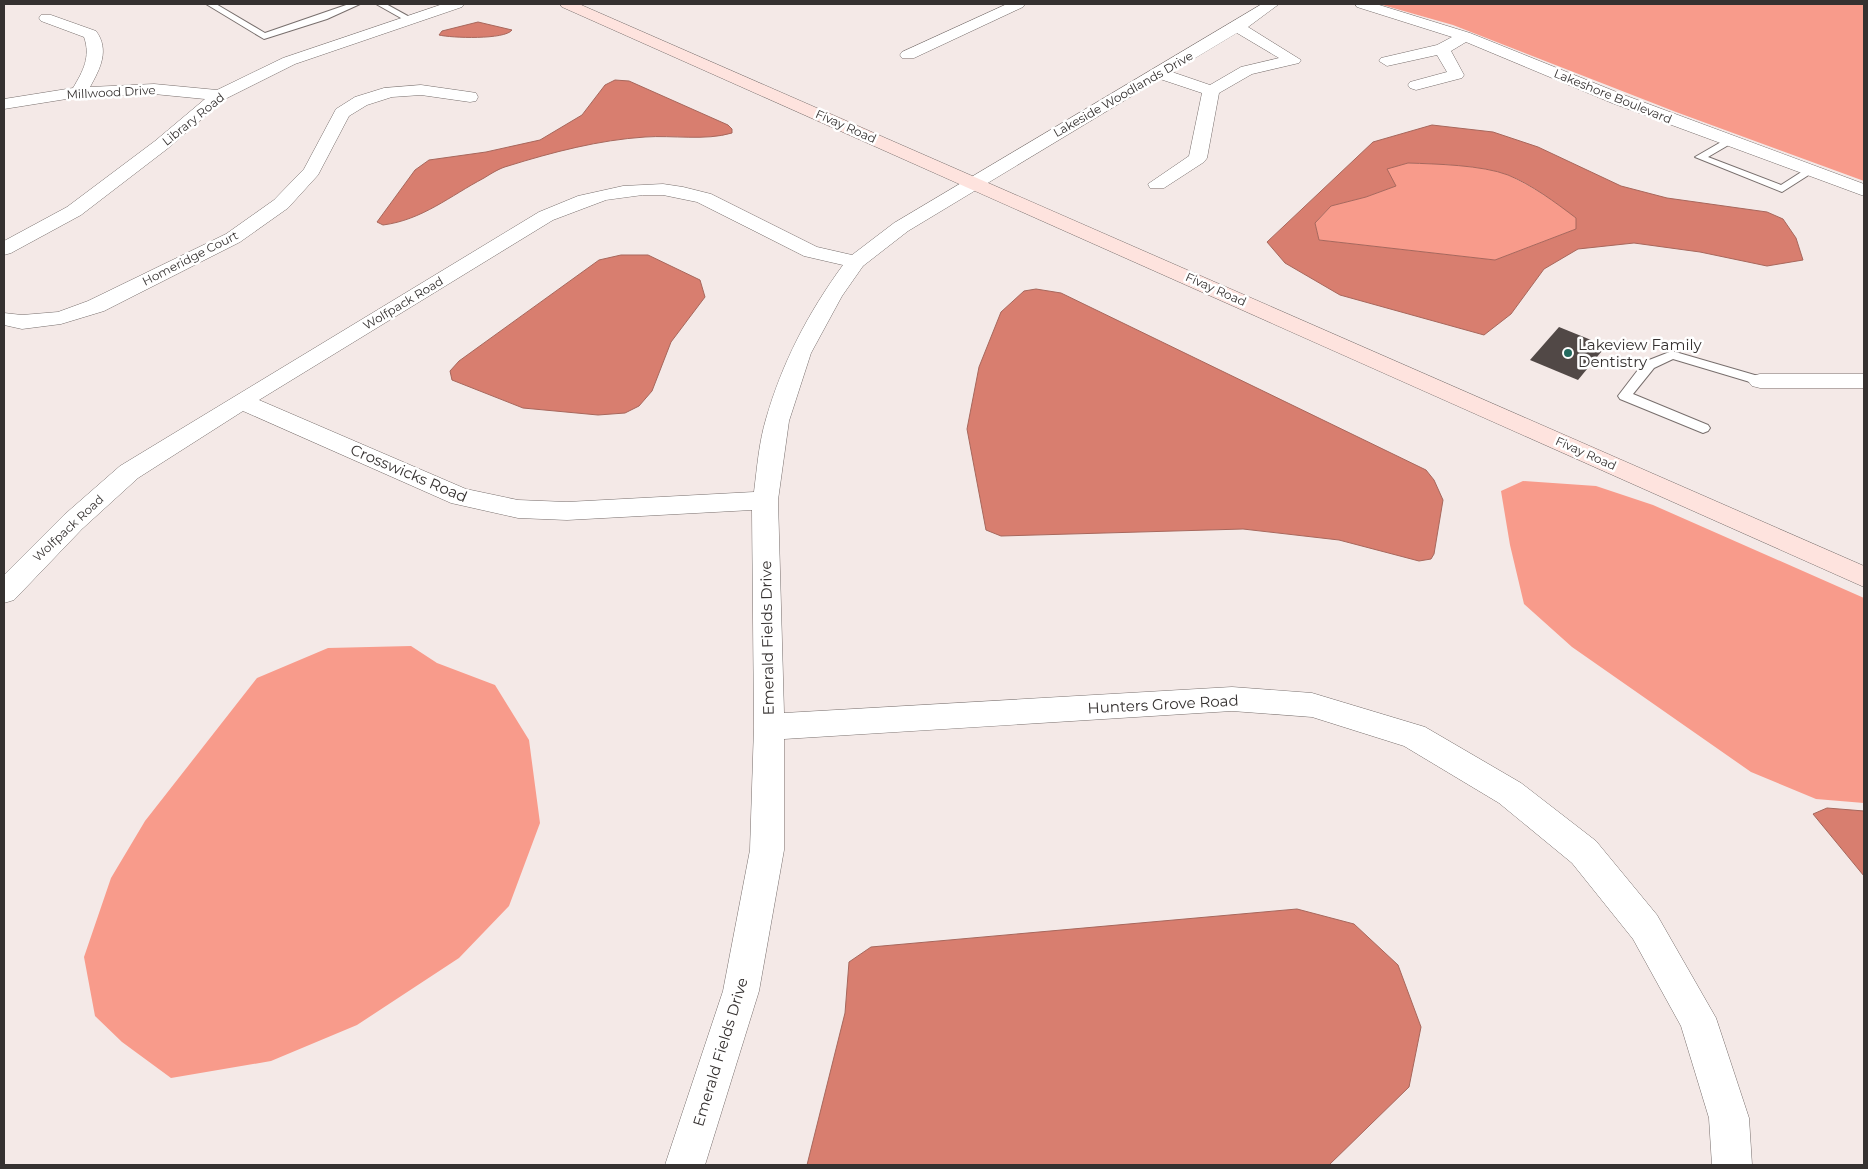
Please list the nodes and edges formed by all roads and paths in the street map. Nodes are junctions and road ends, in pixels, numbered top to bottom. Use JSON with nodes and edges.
{"nodes":[{"id":1,"x":210,"y":4,"type":"edge"},
{"id":2,"x":356,"y":4,"type":"edge"},
{"id":3,"x":380,"y":4,"type":"edge"},
{"id":4,"x":458,"y":4,"type":"edge"},
{"id":5,"x":567,"y":4,"type":"edge"},
{"id":6,"x":1018,"y":4,"type":"edge"},
{"id":7,"x":1272,"y":4,"type":"edge"},
{"id":8,"x":1362,"y":4,"type":"edge"},
{"id":9,"x":46,"y":18,"type":"dead end"},
{"id":10,"x":411,"y":20,"type":"junction"},
{"id":11,"x":1238,"y":27,"type":"junction"},
{"id":12,"x":1465,"y":36,"type":"junction"},
{"id":13,"x":1442,"y":49,"type":"junction"},
{"id":14,"x":908,"y":55,"type":"dead end"},
{"id":15,"x":1387,"y":61,"type":"dead end"},
{"id":16,"x":1159,"y":72,"type":"junction"},
{"id":17,"x":1416,"y":85,"type":"dead end"},
{"id":18,"x":1211,"y":91,"type":"junction"},
{"id":19,"x":79,"y":92,"type":"junction"},
{"id":20,"x":219,"y":95,"type":"junction"},
{"id":21,"x":470,"y":97,"type":"dead end"},
{"id":22,"x":4,"y":104,"type":"edge"},
{"id":23,"x":1728,"y":141,"type":"junction"},
{"id":24,"x":1810,"y":171,"type":"junction"},
{"id":25,"x":974,"y":182,"type":"junction"},
{"id":26,"x":1158,"y":184,"type":"dead end"},
{"id":27,"x":1864,"y":190,"type":"edge"},
{"id":28,"x":4,"y":249,"type":"edge"},
{"id":29,"x":856,"y":262,"type":"junction"},
{"id":30,"x":4,"y":320,"type":"edge"},
{"id":31,"x":1760,"y":381,"type":"joint"},
{"id":32,"x":1864,"y":381,"type":"edge"},
{"id":33,"x":241,"y":401,"type":"junction"},
{"id":34,"x":1703,"y":428,"type":"dead end"},
{"id":35,"x":765,"y":500,"type":"junction"},
{"id":36,"x":1864,"y":576,"type":"edge"},
{"id":37,"x":4,"y":593,"type":"edge"},
{"id":38,"x":769,"y":727,"type":"junction"},
{"id":39,"x":685,"y":1165,"type":"edge"},
{"id":40,"x":1732,"y":1165,"type":"edge"}],
"edges":[{"from":1,"to":2,"type":"lane"},
{"from":3,"to":10,"type":"lane"},
{"from":4,"to":10,"type":"street","name":"Library Road"},
{"from":5,"to":25,"type":"street","name":"Fivay Road"},
{"from":6,"to":14,"type":"street"},
{"from":7,"to":11,"type":"street","name":"Lakeside Woodlands Drive"},
{"from":8,"to":12,"type":"street","name":"Lakeshore Boulevard"},
{"from":9,"to":19,"type":"street"},
{"from":10,"to":20,"type":"street","name":"Library Road"},
{"from":11,"to":16,"type":"street","name":"Lakeside Woodlands Drive"},
{"from":11,"to":18,"type":"street"},
{"from":12,"to":13,"type":"street"},
{"from":12,"to":23,"type":"street","name":"Lakeshore Boulevard"},
{"from":13,"to":15,"type":"street"},
{"from":13,"to":17,"type":"street"},
{"from":16,"to":18,"type":"street"},
{"from":16,"to":25,"type":"street","name":"Lakeside Woodlands Drive"},
{"from":18,"to":26,"type":"street"},
{"from":19,"to":20,"type":"street","name":"Millwood Drive"},
{"from":19,"to":22,"type":"street","name":"Millwood Drive"},
{"from":20,"to":28,"type":"street","name":"Library Road"},
{"from":21,"to":30,"type":"street","name":"Homeridge Court"},
{"from":23,"to":24,"type":"street","name":"Lakeshore Boulevard"},
{"from":23,"to":24,"type":"lane"},
{"from":24,"to":27,"type":"street","name":"Lakeshore Boulevard"},
{"from":25,"to":29,"type":"street","name":"Emerald Fields Drive"},
{"from":25,"to":36,"type":"street","name":"Fivay Road"},
{"from":29,"to":33,"type":"street","name":"Wolfpack Road"},
{"from":29,"to":35,"type":"street","name":"Emerald Fields Drive"},
{"from":31,"to":32,"type":"street"},
{"from":31,"to":34,"type":"lane"},
{"from":33,"to":35,"type":"street","name":"Crosswicks Road"},
{"from":33,"to":37,"type":"street","name":"Wolfpack Road"},
{"from":35,"to":38,"type":"street","name":"Emerald Fields Drive"},
{"from":38,"to":39,"type":"street","name":"Emerald Fields Drive"},
{"from":38,"to":40,"type":"street","name":"Hunters Grove Road"}]}
